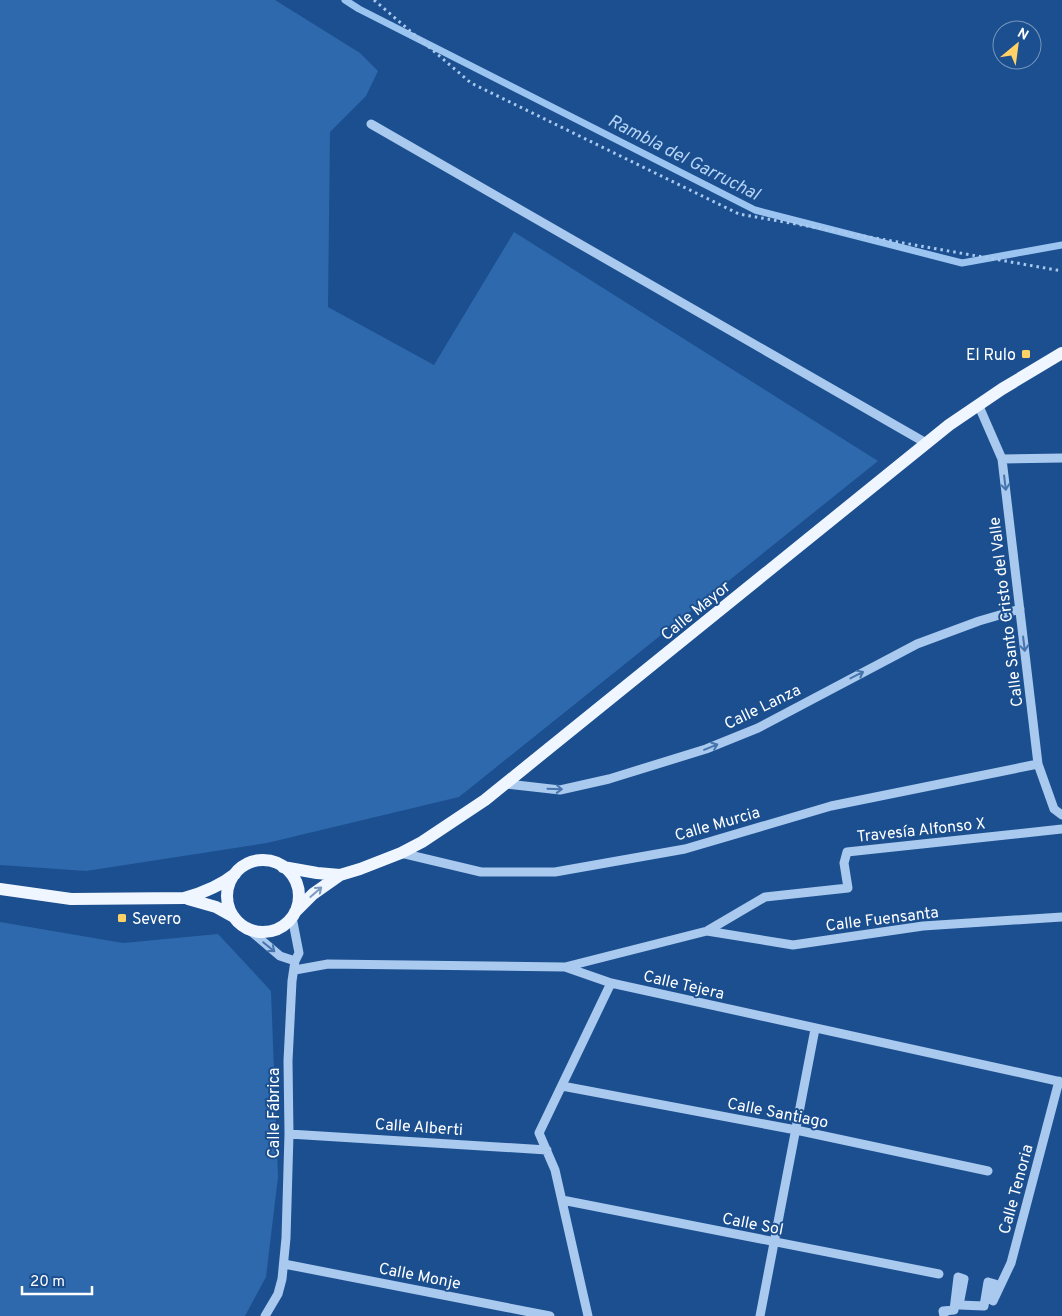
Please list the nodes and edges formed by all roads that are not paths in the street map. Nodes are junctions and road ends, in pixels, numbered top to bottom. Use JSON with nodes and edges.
{"nodes":[{"id":1,"x":371,"y":124,"type":"dead end"},
{"id":2,"x":1062,"y":353,"type":"edge"},
{"id":3,"x":978,"y":404,"type":"junction"},
{"id":4,"x":926,"y":443,"type":"junction"},
{"id":5,"x":1062,"y":458,"type":"edge"},
{"id":6,"x":1002,"y":459,"type":"junction"},
{"id":7,"x":1020,"y":609,"type":"junction"},
{"id":8,"x":1038,"y":764,"type":"junction"},
{"id":9,"x":507,"y":784,"type":"junction"},
{"id":10,"x":1062,"y":815,"type":"edge"},
{"id":11,"x":1062,"y":829,"type":"edge"},
{"id":12,"x":401,"y":853,"type":"junction"},
{"id":13,"x":282,"y":867,"type":"junction"},
{"id":14,"x":235,"y":874,"type":"junction"},
{"id":15,"x":340,"y":875,"type":"junction"},
{"id":16,"x":0,"y":889,"type":"edge"},
{"id":17,"x":184,"y":898,"type":"junction"},
{"id":18,"x":294,"y":915,"type":"junction"},
{"id":19,"x":1062,"y":916,"type":"edge"},
{"id":20,"x":234,"y":917,"type":"junction"},
{"id":21,"x":246,"y":928,"type":"junction"},
{"id":22,"x":707,"y":931,"type":"junction"},
{"id":23,"x":295,"y":966,"type":"junction"},
{"id":24,"x":565,"y":967,"type":"junction"},
{"id":25,"x":611,"y":983,"type":"junction"},
{"id":26,"x":815,"y":1028,"type":"junction"},
{"id":27,"x":1061,"y":1082,"type":"edge"},
{"id":28,"x":562,"y":1086,"type":"junction"},
{"id":29,"x":796,"y":1130,"type":"junction"},
{"id":30,"x":289,"y":1134,"type":"junction"},
{"id":31,"x":547,"y":1150,"type":"junction"},
{"id":32,"x":988,"y":1171,"type":"dead end"},
{"id":33,"x":562,"y":1200,"type":"junction"},
{"id":34,"x":774,"y":1243,"type":"junction"},
{"id":35,"x":284,"y":1264,"type":"junction"},
{"id":36,"x":939,"y":1274,"type":"dead end"},
{"id":37,"x":265,"y":1316,"type":"edge"},
{"id":38,"x":550,"y":1316,"type":"edge"},
{"id":39,"x":588,"y":1316,"type":"edge"},
{"id":40,"x":760,"y":1316,"type":"edge"},
{"id":41,"x":944,"y":1316,"type":"edge"}],
"edges":[{"from":1,"to":4,"type":"street"},
{"from":2,"to":3,"type":"main road","name":"Calle Mayor"},
{"from":3,"to":4,"type":"main road","name":"Calle Mayor"},
{"from":3,"to":6,"type":"street","name":"Calle Santo Cristo del Valle"},
{"from":4,"to":9,"type":"main road","name":"Calle Mayor"},
{"from":5,"to":6,"type":"street"},
{"from":6,"to":7,"type":"street","name":"Calle Santo Cristo del Valle","one_way":true},
{"from":7,"to":8,"type":"street","name":"Calle Santo Cristo del Valle","one_way":true},
{"from":9,"to":7,"type":"street","name":"Calle Lanza","one_way":true},
{"from":8,"to":10,"type":"street","name":"Calle Santo Cristo del Valle"},
{"from":8,"to":12,"type":"street","name":"Calle Murcia"},
{"from":9,"to":12,"type":"main road","name":"Calle Mayor"},
{"from":11,"to":22,"type":"street","name":"Travesía Alfonso X"},
{"from":12,"to":15,"type":"main road","name":"Calle Mayor"},
{"from":13,"to":14,"type":"main road"},
{"from":13,"to":15,"type":"main road","name":"Calle Mayor"},
{"from":13,"to":18,"type":"main road"},
{"from":14,"to":17,"type":"main road"},
{"from":14,"to":20,"type":"main road"},
{"from":18,"to":15,"type":"main road","name":"Calle Mayor","one_way":true},
{"from":16,"to":17,"type":"main road"},
{"from":17,"to":20,"type":"main road"},
{"from":18,"to":21,"type":"main road"},
{"from":18,"to":23,"type":"street","name":"Calle Fábrica"},
{"from":19,"to":22,"type":"street","name":"Calle Fuensanta"},
{"from":20,"to":21,"type":"main road"},
{"from":21,"to":23,"type":"street","one_way":true},
{"from":22,"to":24,"type":"street","name":"Travesía Alfonso X"},
{"from":23,"to":24,"type":"street","name":"Calle Tejera"},
{"from":23,"to":30,"type":"street","name":"Calle Fábrica"},
{"from":24,"to":25,"type":"street","name":"Calle Tejera"},
{"from":25,"to":26,"type":"street","name":"Calle Tejera"},
{"from":25,"to":28,"type":"street"},
{"from":26,"to":27,"type":"street","name":"Calle Tejera"},
{"from":26,"to":29,"type":"street"},
{"from":27,"to":41,"type":"street","name":"Calle Tenoria"},
{"from":28,"to":29,"type":"street","name":"Calle Santiago"},
{"from":28,"to":31,"type":"street"},
{"from":29,"to":32,"type":"street","name":"Calle Santiago"},
{"from":29,"to":34,"type":"street"},
{"from":30,"to":31,"type":"street","name":"Calle Alberti"},
{"from":30,"to":35,"type":"street","name":"Calle Fábrica"},
{"from":31,"to":33,"type":"street"},
{"from":33,"to":34,"type":"street","name":"Calle Sol"},
{"from":33,"to":39,"type":"street"},
{"from":34,"to":36,"type":"street","name":"Calle Sol"},
{"from":34,"to":40,"type":"street"},
{"from":35,"to":37,"type":"street","name":"Calle Fábrica"},
{"from":35,"to":38,"type":"street","name":"Calle Monje"}]}
